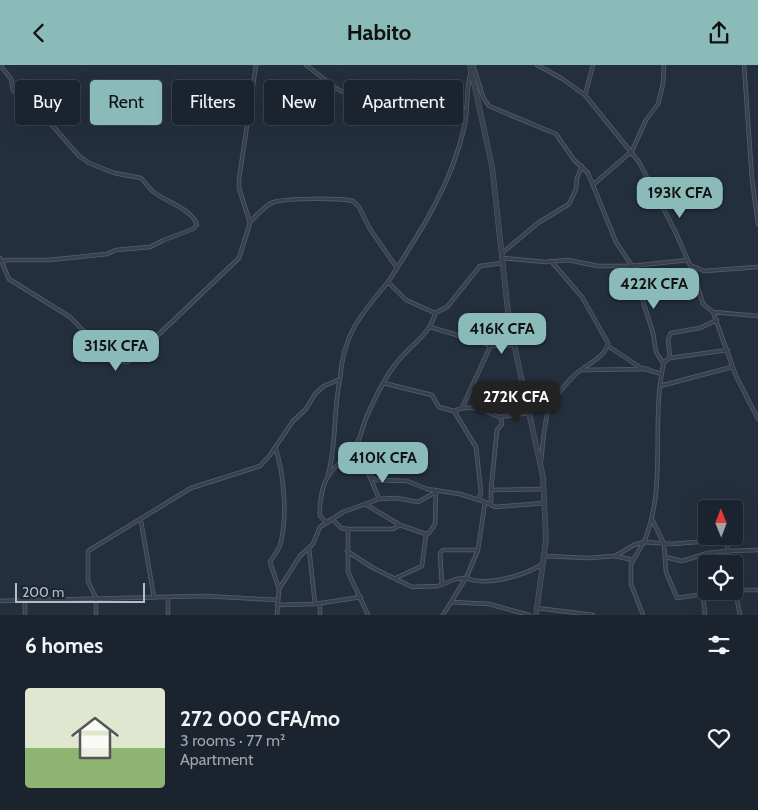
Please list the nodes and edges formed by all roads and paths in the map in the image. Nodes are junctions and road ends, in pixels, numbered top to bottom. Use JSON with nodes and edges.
{"nodes":[{"id":1,"x":0,"y":65,"type":"edge"},
{"id":2,"x":256,"y":65,"type":"edge"},
{"id":3,"x":306,"y":65,"type":"edge"},
{"id":4,"x":471,"y":65,"type":"edge"},
{"id":5,"x":537,"y":65,"type":"edge"},
{"id":6,"x":594,"y":65,"type":"edge"},
{"id":7,"x":664,"y":65,"type":"edge"},
{"id":8,"x":744,"y":65,"type":"edge"},
{"id":9,"x":471,"y":71,"type":"junction"},
{"id":10,"x":585,"y":95,"type":"junction"},
{"id":11,"x":466,"y":118,"type":"junction"},
{"id":12,"x":632,"y":151,"type":"junction"},
{"id":13,"x":582,"y":166,"type":"junction"},
{"id":14,"x":594,"y":184,"type":"junction"},
{"id":15,"x":250,"y":223,"type":"junction"},
{"id":16,"x":758,"y":224,"type":"edge"},
{"id":17,"x":502,"y":258,"type":"junction"},
{"id":18,"x":1,"y":260,"type":"edge"},
{"id":19,"x":688,"y":260,"type":"junction"},
{"id":20,"x":551,"y":261,"type":"junction"},
{"id":21,"x":690,"y":265,"type":"junction"},
{"id":22,"x":632,"y":266,"type":"junction"},
{"id":23,"x":758,"y":267,"type":"edge"},
{"id":24,"x":398,"y":268,"type":"junction"},
{"id":25,"x":388,"y":282,"type":"junction"},
{"id":26,"x":713,"y":312,"type":"junction"},
{"id":27,"x":435,"y":313,"type":"junction"},
{"id":28,"x":758,"y":316,"type":"edge"},
{"id":29,"x":717,"y":320,"type":"junction"},
{"id":30,"x":430,"y":327,"type":"junction"},
{"id":31,"x":514,"y":345,"type":"junction"},
{"id":32,"x":489,"y":346,"type":"junction"},
{"id":33,"x":608,"y":346,"type":"junction"},
{"id":34,"x":728,"y":350,"type":"junction"},
{"id":35,"x":670,"y":358,"type":"junction"},
{"id":36,"x":664,"y":363,"type":"junction"},
{"id":37,"x":732,"y":367,"type":"junction"},
{"id":38,"x":648,"y":369,"type":"junction"},
{"id":39,"x":581,"y":370,"type":"junction"},
{"id":40,"x":662,"y":374,"type":"junction"},
{"id":41,"x":340,"y":379,"type":"junction"},
{"id":42,"x":383,"y":383,"type":"junction"},
{"id":43,"x":660,"y":385,"type":"junction"},
{"id":44,"x":462,"y":408,"type":"junction"},
{"id":45,"x":454,"y":411,"type":"junction"},
{"id":46,"x":528,"y":413,"type":"junction"},
{"id":47,"x":500,"y":417,"type":"junction"},
{"id":48,"x":758,"y":419,"type":"edge"},
{"id":49,"x":358,"y":441,"type":"junction"},
{"id":50,"x":275,"y":447,"type":"junction"},
{"id":51,"x":540,"y":467,"type":"junction"},
{"id":52,"x":328,"y":475,"type":"junction"},
{"id":53,"x":369,"y":475,"type":"junction"},
{"id":54,"x":544,"y":489,"type":"junction"},
{"id":55,"x":491,"y":490,"type":"junction"},
{"id":56,"x":436,"y":491,"type":"junction"},
{"id":57,"x":379,"y":499,"type":"junction"},
{"id":58,"x":479,"y":499,"type":"junction"},
{"id":59,"x":485,"y":502,"type":"junction"},
{"id":60,"x":364,"y":503,"type":"junction"},
{"id":61,"x":545,"y":503,"type":"junction"},
{"id":62,"x":491,"y":504,"type":"junction"},
{"id":63,"x":332,"y":519,"type":"junction"},
{"id":64,"x":652,"y":519,"type":"junction"},
{"id":65,"x":141,"y":521,"type":"junction"},
{"id":66,"x":396,"y":522,"type":"junction"},
{"id":67,"x":327,"y":523,"type":"junction"},
{"id":68,"x":348,"y":529,"type":"junction"},
{"id":69,"x":426,"y":534,"type":"junction"},
{"id":70,"x":644,"y":542,"type":"junction"},
{"id":71,"x":664,"y":544,"type":"junction"},
{"id":72,"x":308,"y":547,"type":"junction"},
{"id":73,"x":478,"y":550,"type":"junction"},
{"id":74,"x":758,"y":550,"type":"edge"},
{"id":75,"x":347,"y":551,"type":"junction"},
{"id":76,"x":728,"y":551,"type":"junction"},
{"id":77,"x":615,"y":555,"type":"junction"},
{"id":78,"x":698,"y":555,"type":"edge"},
{"id":79,"x":699,"y":555,"type":"edge"},
{"id":80,"x":729,"y":555,"type":"edge"},
{"id":81,"x":544,"y":556,"type":"junction"},
{"id":82,"x":665,"y":557,"type":"junction"},
{"id":83,"x":633,"y":560,"type":"junction"},
{"id":84,"x":544,"y":563,"type":"junction"},
{"id":85,"x":396,"y":578,"type":"junction"},
{"id":86,"x":466,"y":578,"type":"junction"},
{"id":87,"x":442,"y":585,"type":"junction"},
{"id":88,"x":279,"y":589,"type":"junction"},
{"id":89,"x":758,"y":589,"type":"edge"},
{"id":90,"x":743,"y":590,"type":"edge"},
{"id":91,"x":698,"y":595,"type":"edge"},
{"id":92,"x":168,"y":597,"type":"junction"},
{"id":93,"x":361,"y":597,"type":"junction"},
{"id":94,"x":96,"y":598,"type":"junction"},
{"id":95,"x":154,"y":598,"type":"junction"},
{"id":96,"x":278,"y":600,"type":"junction"},
{"id":97,"x":705,"y":600,"type":"edge"},
{"id":98,"x":736,"y":600,"type":"edge"},
{"id":99,"x":0,"y":601,"type":"edge"},
{"id":100,"x":25,"y":601,"type":"junction"},
{"id":101,"x":451,"y":602,"type":"junction"},
{"id":102,"x":315,"y":604,"type":"junction"},
{"id":103,"x":320,"y":604,"type":"junction"},
{"id":104,"x":277,"y":605,"type":"junction"},
{"id":105,"x":537,"y":608,"type":"junction"},
{"id":106,"x":368,"y":614,"type":"edge"},
{"id":107,"x":25,"y":615,"type":"edge"},
{"id":108,"x":96,"y":615,"type":"edge"},
{"id":109,"x":168,"y":615,"type":"edge"},
{"id":110,"x":277,"y":615,"type":"edge"},
{"id":111,"x":320,"y":615,"type":"edge"},
{"id":112,"x":362,"y":615,"type":"edge"},
{"id":113,"x":444,"y":615,"type":"edge"},
{"id":114,"x":529,"y":615,"type":"edge"},
{"id":115,"x":536,"y":615,"type":"edge"},
{"id":116,"x":593,"y":615,"type":"edge"},
{"id":117,"x":643,"y":615,"type":"edge"},
{"id":118,"x":706,"y":615,"type":"edge"},
{"id":119,"x":740,"y":615,"type":"edge"}],
"edges":[{"from":1,"to":18,"type":"street"},
{"from":2,"to":15,"type":"street"},
{"from":3,"to":11,"type":"street"},
{"from":4,"to":9,"type":"street"},
{"from":4,"to":13,"type":"street"},
{"from":5,"to":10,"type":"street"},
{"from":6,"to":10,"type":"street"},
{"from":7,"to":12,"type":"street"},
{"from":8,"to":16,"type":"street"},
{"from":9,"to":11,"type":"street"},
{"from":9,"to":17,"type":"street"},
{"from":10,"to":12,"type":"street"},
{"from":11,"to":24,"type":"street"},
{"from":12,"to":14,"type":"street"},
{"from":12,"to":19,"type":"street"},
{"from":13,"to":14,"type":"street"},
{"from":13,"to":17,"type":"street"},
{"from":14,"to":22,"type":"street"},
{"from":15,"to":18,"type":"street"},
{"from":15,"to":24,"type":"street"},
{"from":17,"to":20,"type":"street"},
{"from":17,"to":27,"type":"street"},
{"from":17,"to":31,"type":"street"},
{"from":19,"to":21,"type":"street"},
{"from":19,"to":22,"type":"street"},
{"from":20,"to":22,"type":"street"},
{"from":20,"to":33,"type":"street"},
{"from":21,"to":23,"type":"street"},
{"from":21,"to":26,"type":"street"},
{"from":22,"to":36,"type":"street"},
{"from":24,"to":25,"type":"street"},
{"from":25,"to":27,"type":"street"},
{"from":25,"to":41,"type":"street"},
{"from":26,"to":28,"type":"street"},
{"from":26,"to":29,"type":"street"},
{"from":27,"to":30,"type":"street"},
{"from":29,"to":34,"type":"street"},
{"from":29,"to":35,"type":"street"},
{"from":30,"to":32,"type":"street"},
{"from":30,"to":42,"type":"street"},
{"from":31,"to":32,"type":"street"},
{"from":31,"to":46,"type":"street"},
{"from":32,"to":44,"type":"street"},
{"from":33,"to":38,"type":"street"},
{"from":33,"to":39,"type":"street"},
{"from":34,"to":35,"type":"street"},
{"from":34,"to":37,"type":"street"},
{"from":35,"to":36,"type":"street"},
{"from":36,"to":40,"type":"street"},
{"from":37,"to":43,"type":"street"},
{"from":37,"to":48,"type":"street"},
{"from":38,"to":39,"type":"street"},
{"from":38,"to":40,"type":"street"},
{"from":39,"to":51,"type":"street"},
{"from":40,"to":43,"type":"street"},
{"from":41,"to":50,"type":"street"},
{"from":41,"to":52,"type":"street"},
{"from":42,"to":45,"type":"street"},
{"from":42,"to":49,"type":"street"},
{"from":43,"to":64,"type":"street"},
{"from":44,"to":45,"type":"street"},
{"from":44,"to":47,"type":"street"},
{"from":45,"to":58,"type":"street"},
{"from":46,"to":47,"type":"street"},
{"from":46,"to":51,"type":"street"},
{"from":47,"to":55,"type":"street"},
{"from":49,"to":52,"type":"street"},
{"from":49,"to":53,"type":"street"},
{"from":50,"to":65,"type":"street"},
{"from":50,"to":88,"type":"street"},
{"from":51,"to":54,"type":"street"},
{"from":52,"to":67,"type":"street"},
{"from":53,"to":56,"type":"street"},
{"from":53,"to":57,"type":"street"},
{"from":54,"to":55,"type":"street"},
{"from":54,"to":61,"type":"street"},
{"from":55,"to":62,"type":"street"},
{"from":56,"to":57,"type":"street"},
{"from":56,"to":58,"type":"street"},
{"from":56,"to":69,"type":"street"},
{"from":57,"to":60,"type":"street"},
{"from":58,"to":59,"type":"street"},
{"from":59,"to":62,"type":"street"},
{"from":59,"to":73,"type":"street"},
{"from":60,"to":63,"type":"street"},
{"from":60,"to":66,"type":"street"},
{"from":61,"to":62,"type":"street"},
{"from":61,"to":81,"type":"street"},
{"from":63,"to":67,"type":"street"},
{"from":63,"to":68,"type":"street"},
{"from":64,"to":70,"type":"street"},
{"from":64,"to":71,"type":"street"},
{"from":65,"to":94,"type":"street"},
{"from":65,"to":95,"type":"street"},
{"from":66,"to":68,"type":"street"},
{"from":66,"to":69,"type":"street"},
{"from":67,"to":72,"type":"street"},
{"from":68,"to":75,"type":"street"},
{"from":69,"to":85,"type":"street"},
{"from":70,"to":71,"type":"street"},
{"from":70,"to":77,"type":"street"},
{"from":70,"to":83,"type":"street"},
{"from":71,"to":76,"type":"street"},
{"from":71,"to":82,"type":"street"},
{"from":72,"to":88,"type":"street"},
{"from":72,"to":102,"type":"street"},
{"from":73,"to":86,"type":"street"},
{"from":73,"to":87,"type":"street"},
{"from":74,"to":76,"type":"street"},
{"from":75,"to":85,"type":"street"},
{"from":75,"to":93,"type":"street"},
{"from":76,"to":79,"type":"street"},
{"from":76,"to":80,"type":"street"},
{"from":77,"to":81,"type":"street"},
{"from":77,"to":83,"type":"street"},
{"from":78,"to":82,"type":"street"},
{"from":81,"to":84,"type":"street"},
{"from":82,"to":91,"type":"street"},
{"from":83,"to":117,"type":"street"},
{"from":84,"to":86,"type":"street"},
{"from":84,"to":105,"type":"street"},
{"from":85,"to":87,"type":"street"},
{"from":86,"to":87,"type":"street"},
{"from":86,"to":101,"type":"street"},
{"from":88,"to":96,"type":"street"},
{"from":89,"to":90,"type":"street"},
{"from":92,"to":95,"type":"street"},
{"from":92,"to":96,"type":"street"},
{"from":92,"to":109,"type":"street"},
{"from":93,"to":103,"type":"street"},
{"from":93,"to":106,"type":"street"},
{"from":94,"to":95,"type":"street"},
{"from":94,"to":100,"type":"street"},
{"from":94,"to":108,"type":"street"},
{"from":96,"to":104,"type":"street"},
{"from":97,"to":118,"type":"street"},
{"from":98,"to":119,"type":"street"},
{"from":99,"to":100,"type":"street"},
{"from":100,"to":107,"type":"street"},
{"from":101,"to":113,"type":"street"},
{"from":101,"to":114,"type":"street"},
{"from":102,"to":103,"type":"street"},
{"from":102,"to":104,"type":"street"},
{"from":103,"to":111,"type":"street"},
{"from":104,"to":110,"type":"street"},
{"from":105,"to":115,"type":"street"},
{"from":105,"to":116,"type":"street"},
{"from":106,"to":112,"type":"street"}]}
